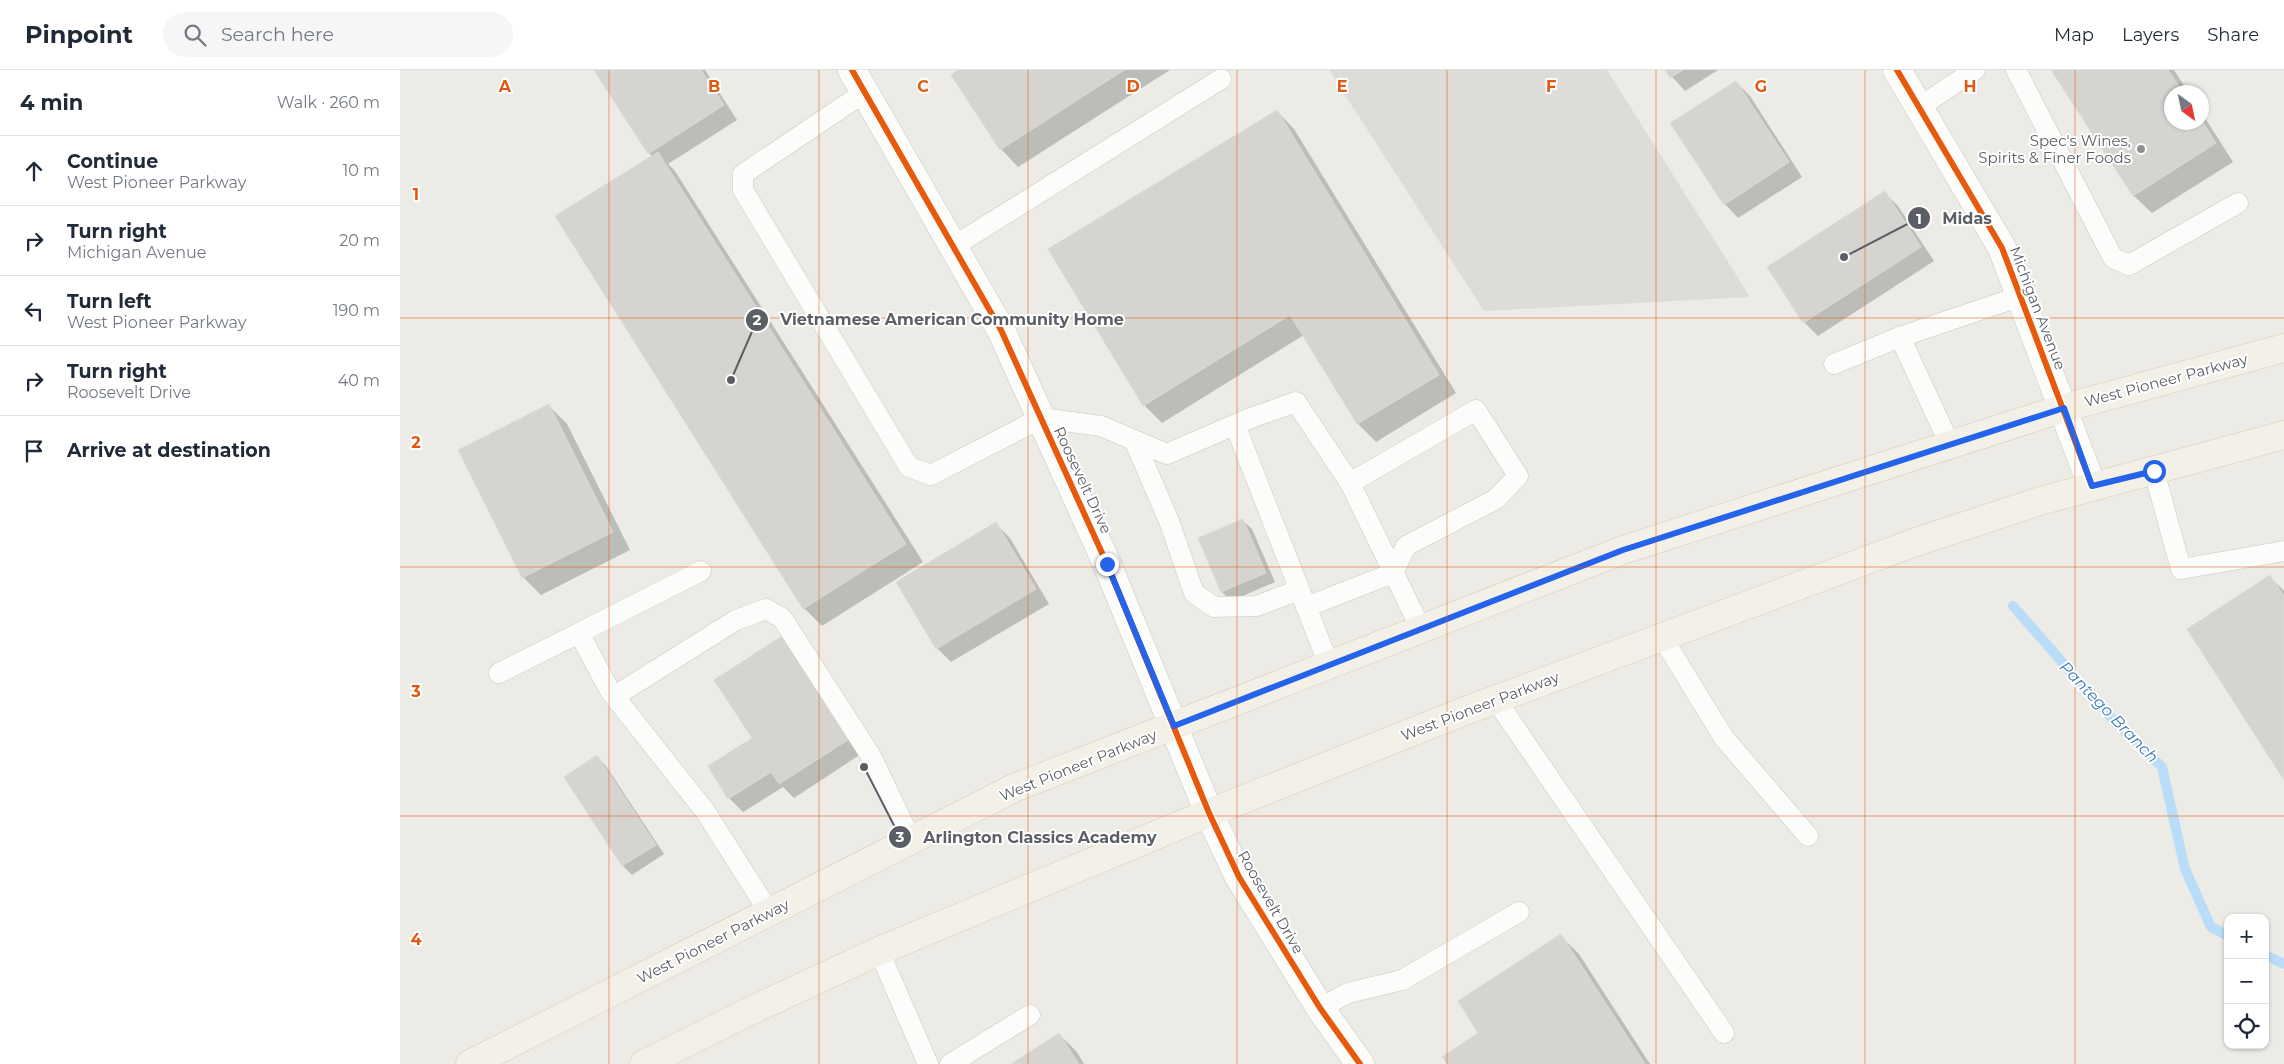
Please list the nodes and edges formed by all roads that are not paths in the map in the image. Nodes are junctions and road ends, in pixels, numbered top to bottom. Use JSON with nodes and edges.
{"nodes":[{"id":1,"x":1897,"y":70,"type":"edge"},
{"id":2,"x":1975,"y":70,"type":"edge"},
{"id":3,"x":2016,"y":70,"type":"edge"},
{"id":4,"x":1221,"y":79,"type":"dead end"},
{"id":5,"x":859,"y":81,"type":"edge"},
{"id":6,"x":1919,"y":107,"type":"junction"},
{"id":7,"x":2238,"y":203,"type":"dead end"},
{"id":8,"x":954,"y":246,"type":"junction"},
{"id":9,"x":2021,"y":296,"type":"junction"},
{"id":10,"x":1900,"y":337,"type":"junction"},
{"id":11,"x":2284,"y":348,"type":"edge"},
{"id":12,"x":1834,"y":364,"type":"dead end"},
{"id":13,"x":2064,"y":408,"type":"junction"},
{"id":14,"x":1040,"y":418,"type":"junction"},
{"id":15,"x":1235,"y":425,"type":"junction"},
{"id":16,"x":2284,"y":435,"type":"edge"},
{"id":17,"x":1134,"y":440,"type":"junction"},
{"id":18,"x":1950,"y":445,"type":"junction"},
{"id":19,"x":2154,"y":471,"type":"junction"},
{"id":20,"x":1350,"y":483,"type":"junction"},
{"id":21,"x":2092,"y":486,"type":"junction"},
{"id":22,"x":2284,"y":551,"type":"edge"},
{"id":23,"x":701,"y":571,"type":"dead end"},
{"id":24,"x":1393,"y":573,"type":"junction"},
{"id":25,"x":1303,"y":598,"type":"junction"},
{"id":26,"x":1420,"y":629,"type":"junction"},
{"id":27,"x":579,"y":633,"type":"junction"},
{"id":28,"x":1662,"y":637,"type":"junction"},
{"id":29,"x":1329,"y":665,"type":"junction"},
{"id":30,"x":499,"y":673,"type":"dead end"},
{"id":31,"x":615,"y":696,"type":"junction"},
{"id":32,"x":1496,"y":700,"type":"junction"},
{"id":33,"x":1174,"y":726,"type":"junction"},
{"id":34,"x":1209,"y":813,"type":"junction"},
{"id":35,"x":1808,"y":836,"type":"dead end"},
{"id":36,"x":911,"y":840,"type":"junction"},
{"id":37,"x":769,"y":912,"type":"junction"},
{"id":38,"x":1518,"y":912,"type":"dead end"},
{"id":39,"x":879,"y":951,"type":"junction"},
{"id":40,"x":1320,"y":1008,"type":"junction"},
{"id":41,"x":1030,"y":1015,"type":"dead end"},
{"id":42,"x":1724,"y":1033,"type":"dead end"},
{"id":43,"x":654,"y":1062,"type":"edge"},
{"id":44,"x":470,"y":1064,"type":"edge"},
{"id":45,"x":928,"y":1064,"type":"edge"},
{"id":46,"x":950,"y":1064,"type":"edge"},
{"id":47,"x":1360,"y":1064,"type":"edge"}],
"edges":[{"from":1,"to":6,"type":"street","name":"Michigan Avenue"},
{"from":2,"to":6,"type":"lane"},
{"from":3,"to":7,"type":"lane"},
{"from":4,"to":8,"type":"lane"},
{"from":5,"to":8,"type":"street","name":"Roosevelt Drive"},
{"from":5,"to":14,"type":"lane"},
{"from":6,"to":9,"type":"street","name":"Michigan Avenue"},
{"from":8,"to":14,"type":"street","name":"Roosevelt Drive"},
{"from":9,"to":10,"type":"lane"},
{"from":9,"to":13,"type":"street","name":"Michigan Avenue"},
{"from":10,"to":12,"type":"lane"},
{"from":10,"to":18,"type":"lane"},
{"from":11,"to":13,"type":"main road","name":"West Pioneer Parkway"},
{"from":13,"to":18,"type":"main road","name":"West Pioneer Parkway"},
{"from":13,"to":21,"type":"street","name":"Michigan Avenue"},
{"from":14,"to":17,"type":"lane"},
{"from":14,"to":33,"type":"street","name":"Roosevelt Drive"},
{"from":15,"to":17,"type":"lane"},
{"from":15,"to":20,"type":"lane"},
{"from":15,"to":25,"type":"lane"},
{"from":16,"to":19,"type":"main road","name":"West Pioneer Parkway"},
{"from":17,"to":25,"type":"lane"},
{"from":18,"to":26,"type":"main road","name":"West Pioneer Parkway"},
{"from":19,"to":21,"type":"main road","name":"West Pioneer Parkway"},
{"from":19,"to":22,"type":"lane"},
{"from":20,"to":24,"type":"lane"},
{"from":20,"to":24,"type":"lane"},
{"from":21,"to":28,"type":"main road","name":"West Pioneer Parkway"},
{"from":23,"to":27,"type":"lane"},
{"from":24,"to":25,"type":"lane"},
{"from":24,"to":26,"type":"lane"},
{"from":25,"to":29,"type":"lane"},
{"from":26,"to":29,"type":"main road","name":"West Pioneer Parkway"},
{"from":27,"to":30,"type":"lane"},
{"from":27,"to":31,"type":"lane"},
{"from":28,"to":32,"type":"main road","name":"West Pioneer Parkway"},
{"from":28,"to":35,"type":"lane"},
{"from":29,"to":33,"type":"main road","name":"West Pioneer Parkway"},
{"from":31,"to":36,"type":"lane"},
{"from":31,"to":37,"type":"lane"},
{"from":32,"to":34,"type":"main road","name":"West Pioneer Parkway"},
{"from":32,"to":42,"type":"lane"},
{"from":33,"to":34,"type":"street","name":"Roosevelt Drive"},
{"from":33,"to":36,"type":"main road","name":"West Pioneer Parkway"},
{"from":34,"to":39,"type":"main road","name":"West Pioneer Parkway"},
{"from":34,"to":40,"type":"street","name":"Roosevelt Drive"},
{"from":36,"to":37,"type":"main road","name":"West Pioneer Parkway"},
{"from":37,"to":44,"type":"main road","name":"West Pioneer Parkway"},
{"from":38,"to":40,"type":"lane"},
{"from":39,"to":43,"type":"main road","name":"West Pioneer Parkway"},
{"from":39,"to":45,"type":"lane"},
{"from":40,"to":47,"type":"street","name":"Roosevelt Drive"},
{"from":41,"to":46,"type":"lane"}]}
